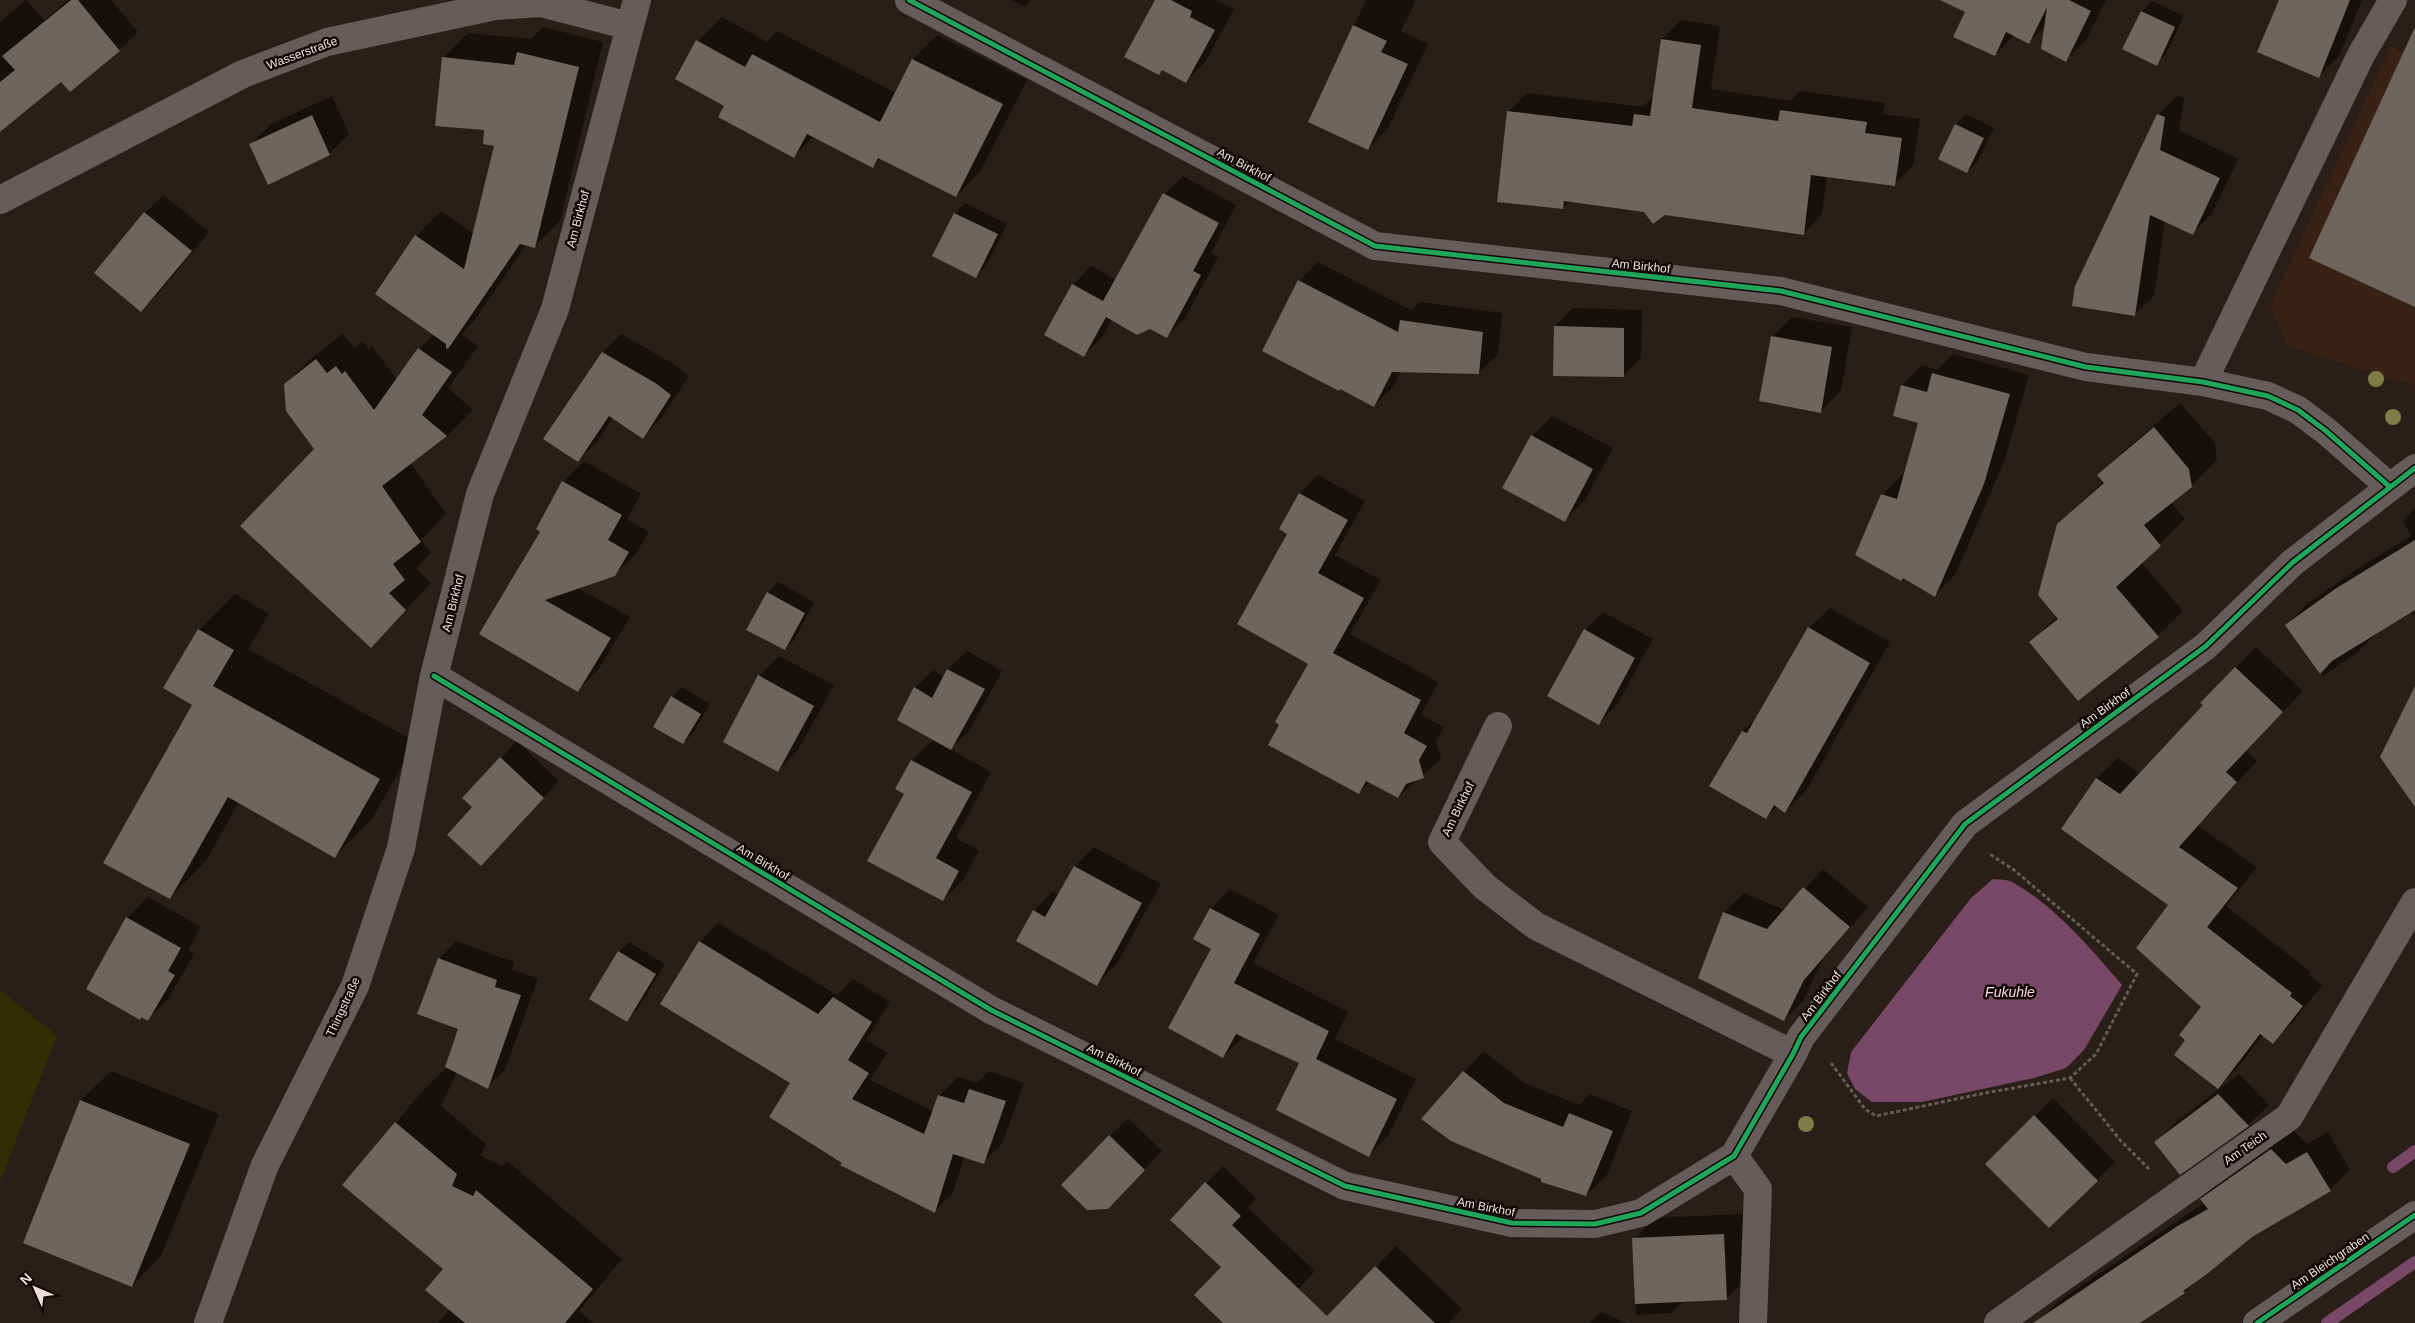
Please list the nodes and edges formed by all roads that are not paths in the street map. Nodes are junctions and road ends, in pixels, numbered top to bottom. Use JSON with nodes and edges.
{"nodes":[{"id":1,"x":637,"y":0,"type":"edge"},
{"id":2,"x":909,"y":0,"type":"edge"},
{"id":3,"x":2393,"y":0,"type":"edge"},
{"id":4,"x":629,"y":26,"type":"junction"},
{"id":5,"x":0,"y":200,"type":"edge"},
{"id":6,"x":2203,"y":382,"type":"junction"},
{"id":7,"x":2415,"y":468,"type":"edge"},
{"id":8,"x":2390,"y":487,"type":"junction"},
{"id":9,"x":434,"y":676,"type":"junction"},
{"id":10,"x":1498,"y":726,"type":"dead end"},
{"id":11,"x":2415,"y":902,"type":"edge"},
{"id":12,"x":1794,"y":1054,"type":"junction"},
{"id":13,"x":1734,"y":1156,"type":"junction"},
{"id":14,"x":2415,"y":1216,"type":"edge"},
{"id":15,"x":208,"y":1323,"type":"edge"},
{"id":16,"x":1753,"y":1323,"type":"edge"},
{"id":17,"x":1998,"y":1323,"type":"edge"},
{"id":18,"x":2257,"y":1323,"type":"edge"}],
"edges":[{"from":1,"to":4,"type":"street","name":"Am Birkhof"},
{"from":2,"to":6,"type":"street","name":"Am Birkhof"},
{"from":3,"to":6,"type":"street"},
{"from":4,"to":5,"type":"street","name":"Wasserstraße"},
{"from":4,"to":9,"type":"street","name":"Am Birkhof"},
{"from":6,"to":8,"type":"street","name":"Am Birkhof"},
{"from":7,"to":8,"type":"street","name":"Am Birkhof"},
{"from":8,"to":12,"type":"street","name":"Am Birkhof"},
{"from":9,"to":13,"type":"street","name":"Am Birkhof"},
{"from":9,"to":15,"type":"street","name":"Thingstraße"},
{"from":10,"to":12,"type":"street","name":"Am Birkhof"},
{"from":11,"to":17,"type":"street","name":"Am Teich"},
{"from":12,"to":13,"type":"street","name":"Am Birkhof"},
{"from":13,"to":16,"type":"street"},
{"from":14,"to":18,"type":"street","name":"Am Bleichgraben"}]}
